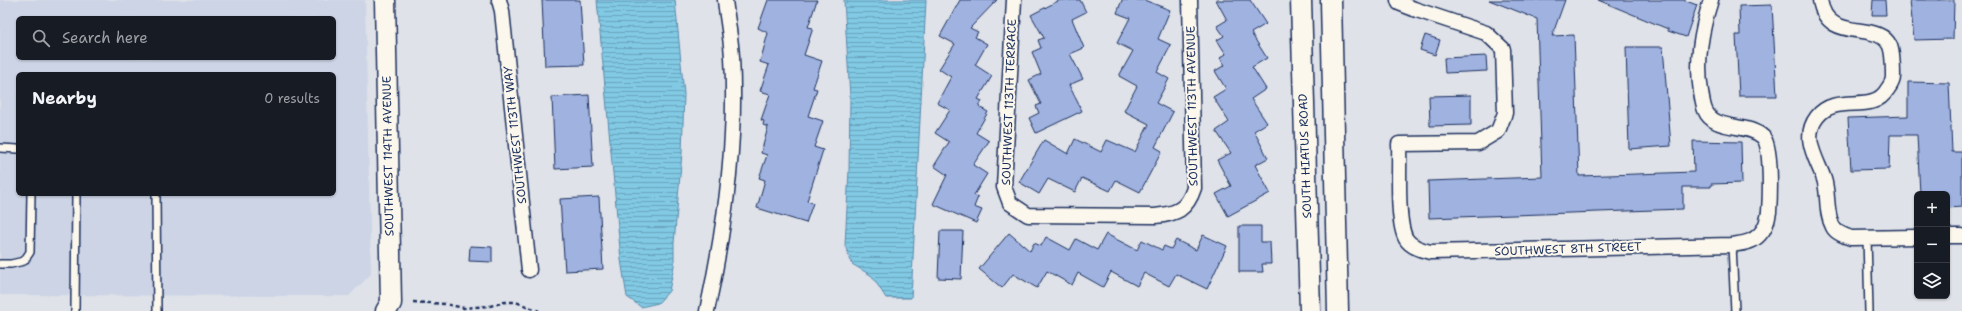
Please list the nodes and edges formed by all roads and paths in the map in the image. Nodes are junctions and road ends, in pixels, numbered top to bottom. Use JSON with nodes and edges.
{"nodes":[{"id":1,"x":385,"y":0,"type":"edge"},
{"id":2,"x":499,"y":0,"type":"edge"},
{"id":3,"x":725,"y":0,"type":"edge"},
{"id":4,"x":1014,"y":0,"type":"edge"},
{"id":5,"x":1190,"y":0,"type":"edge"},
{"id":6,"x":1301,"y":0,"type":"edge"},
{"id":7,"x":1331,"y":0,"type":"edge"},
{"id":8,"x":1398,"y":0,"type":"edge"},
{"id":9,"x":1711,"y":0,"type":"edge"},
{"id":10,"x":1820,"y":0,"type":"edge"},
{"id":11,"x":0,"y":148,"type":"edge"},
{"id":12,"x":16,"y":149,"type":"edge"},
{"id":13,"x":32,"y":196,"type":"edge"},
{"id":14,"x":76,"y":196,"type":"edge"},
{"id":15,"x":156,"y":196,"type":"edge"},
{"id":16,"x":1182,"y":209,"type":"joint"},
{"id":17,"x":1950,"y":236,"type":"edge"},
{"id":18,"x":1962,"y":236,"type":"edge"},
{"id":19,"x":1914,"y":237,"type":"edge"},
{"id":20,"x":1867,"y":238,"type":"junction"},
{"id":21,"x":1732,"y":244,"type":"junction"},
{"id":22,"x":0,"y":264,"type":"edge"},
{"id":23,"x":529,"y":270,"type":"dead end"},
{"id":24,"x":413,"y":302,"type":"dead end"},
{"id":25,"x":75,"y":311,"type":"edge"},
{"id":26,"x":157,"y":311,"type":"edge"},
{"id":27,"x":386,"y":311,"type":"edge"},
{"id":28,"x":539,"y":311,"type":"edge"},
{"id":29,"x":708,"y":311,"type":"edge"},
{"id":30,"x":1310,"y":311,"type":"edge"},
{"id":31,"x":1338,"y":311,"type":"edge"},
{"id":32,"x":1735,"y":311,"type":"edge"},
{"id":33,"x":1869,"y":311,"type":"edge"}],
"edges":[{"from":1,"to":27,"type":"main road","name":"SOUTHWEST 114TH AVENUE"},
{"from":2,"to":23,"type":"street","name":"SOUTHWEST 113TH WAY"},
{"from":3,"to":29,"type":"street"},
{"from":4,"to":16,"type":"street","name":"SOUTHWEST 113TH TERRACE"},
{"from":5,"to":16,"type":"street","name":"SOUTHWEST 113TH AVENUE"},
{"from":6,"to":30,"type":"main road","name":"SOUTH HIATUS ROAD"},
{"from":7,"to":31,"type":"main road"},
{"from":8,"to":21,"type":"street","name":"SOUTHWEST 8TH STREET"},
{"from":9,"to":21,"type":"street","name":"SOUTHWEST 8TH STREET"},
{"from":10,"to":20,"type":"street"},
{"from":11,"to":12,"type":"lane"},
{"from":13,"to":22,"type":"lane"},
{"from":14,"to":25,"type":"lane"},
{"from":15,"to":26,"type":"lane"},
{"from":17,"to":18,"type":"street"},
{"from":19,"to":20,"type":"street"},
{"from":20,"to":33,"type":"lane"},
{"from":21,"to":32,"type":"lane"},
{"from":24,"to":28,"type":"path"}]}
